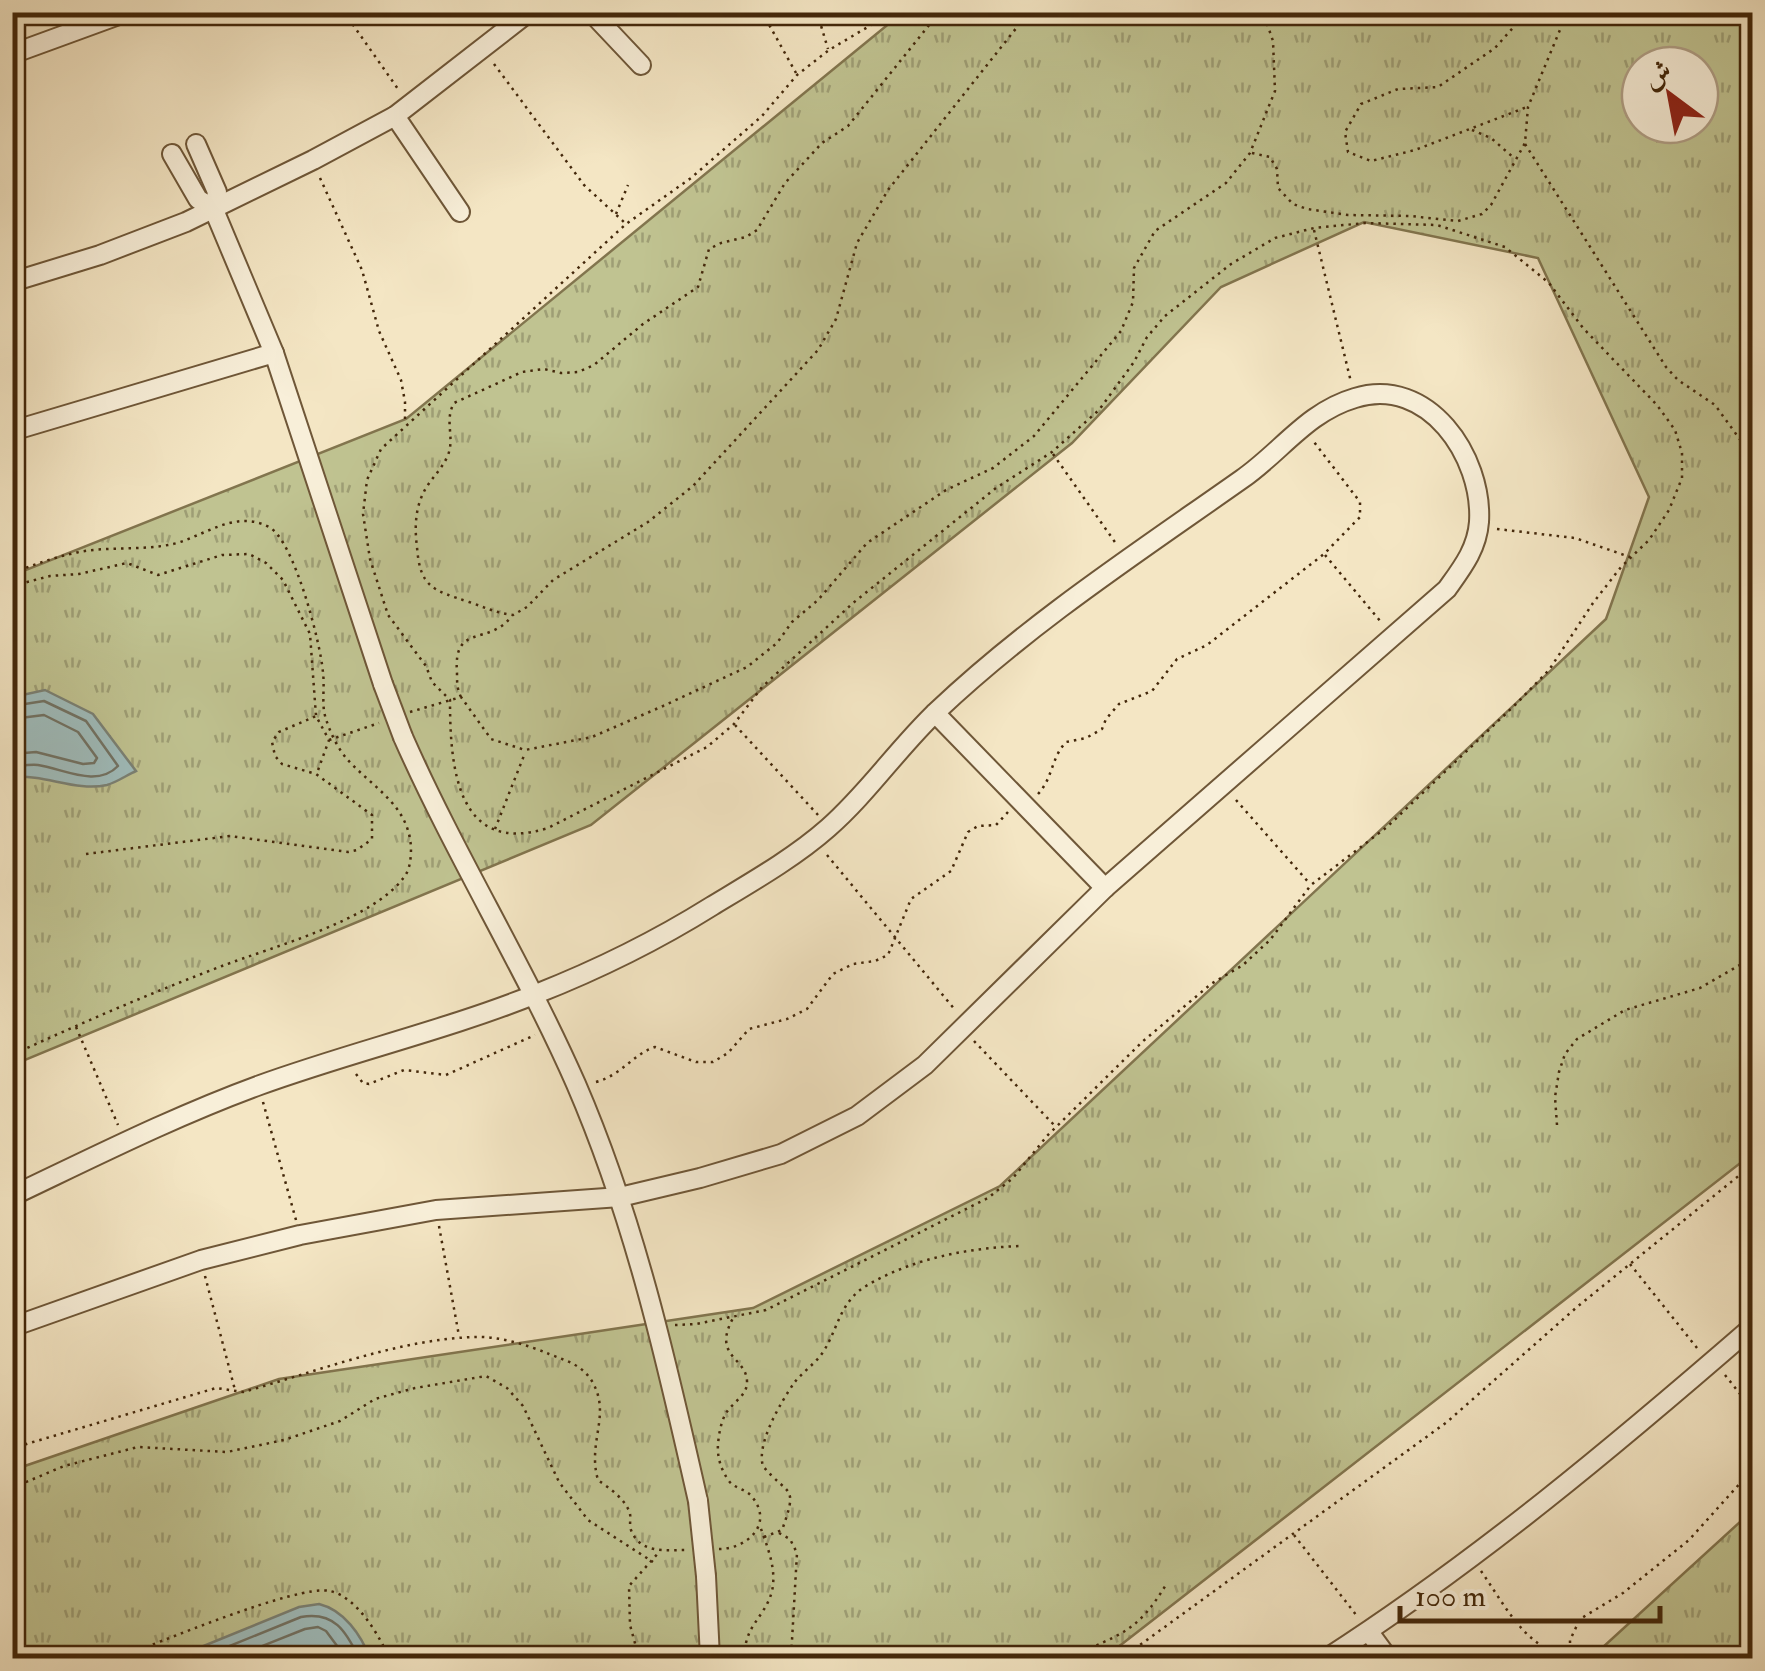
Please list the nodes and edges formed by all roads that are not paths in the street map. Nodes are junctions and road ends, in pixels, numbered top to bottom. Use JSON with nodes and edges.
{"nodes":[{"id":1,"x":126,"y":12,"type":"edge"},
{"id":2,"x":529,"y":12,"type":"edge"},
{"id":3,"x":590,"y":12,"type":"edge"},
{"id":4,"x":12,"y":54,"type":"edge"},
{"id":5,"x":641,"y":65,"type":"dead end"},
{"id":6,"x":403,"y":111,"type":"junction"},
{"id":7,"x":196,"y":144,"type":"dead end"},
{"id":8,"x":172,"y":154,"type":"dead end"},
{"id":9,"x":214,"y":210,"type":"junction"},
{"id":10,"x":460,"y":212,"type":"dead end"},
{"id":11,"x":12,"y":282,"type":"edge"},
{"id":12,"x":274,"y":353,"type":"junction"},
{"id":13,"x":12,"y":431,"type":"edge"},
{"id":14,"x":935,"y":713,"type":"junction"},
{"id":15,"x":1106,"y":888,"type":"junction"},
{"id":16,"x":534,"y":995,"type":"junction"},
{"id":17,"x":12,"y":1196,"type":"edge"},
{"id":18,"x":620,"y":1197,"type":"junction"},
{"id":19,"x":1752,"y":1326,"type":"edge"},
{"id":20,"x":12,"y":1327,"type":"edge"},
{"id":21,"x":1369,"y":1632,"type":"junction"},
{"id":22,"x":710,"y":1658,"type":"edge"},
{"id":23,"x":1328,"y":1658,"type":"edge"},
{"id":24,"x":1388,"y":1658,"type":"edge"}],
"edges":[{"from":1,"to":4,"type":"street"},
{"from":2,"to":6,"type":"street"},
{"from":3,"to":5,"type":"street"},
{"from":6,"to":9,"type":"street"},
{"from":6,"to":10,"type":"street"},
{"from":7,"to":9,"type":"street"},
{"from":8,"to":9,"type":"street"},
{"from":9,"to":11,"type":"street"},
{"from":9,"to":12,"type":"street"},
{"from":12,"to":13,"type":"street"},
{"from":12,"to":16,"type":"street","bridge":true},
{"from":14,"to":15,"type":"street"},
{"from":14,"to":15,"type":"street"},
{"from":14,"to":16,"type":"street"},
{"from":15,"to":18,"type":"street"},
{"from":16,"to":17,"type":"street"},
{"from":16,"to":18,"type":"street"},
{"from":18,"to":20,"type":"street"},
{"from":18,"to":22,"type":"street","bridge":true},
{"from":19,"to":21,"type":"street"},
{"from":21,"to":23,"type":"street"},
{"from":21,"to":24,"type":"street"}]}
